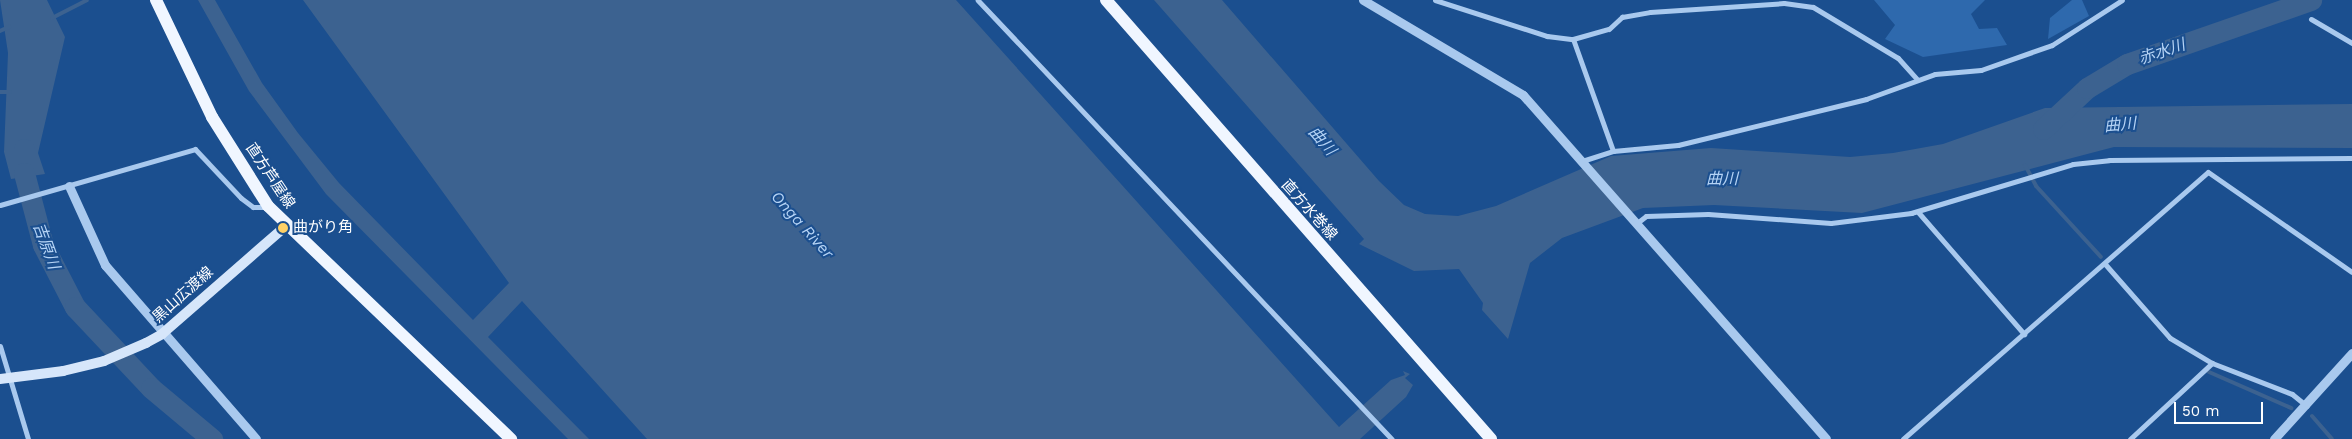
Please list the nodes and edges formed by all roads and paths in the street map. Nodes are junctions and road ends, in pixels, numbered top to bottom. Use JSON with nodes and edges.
{"nodes":[{"id":1,"x":156,"y":0,"type":"edge"},
{"id":2,"x":978,"y":0,"type":"edge"},
{"id":3,"x":1106,"y":0,"type":"edge"},
{"id":4,"x":1363,"y":0,"type":"edge"},
{"id":5,"x":1435,"y":0,"type":"edge"},
{"id":6,"x":2122,"y":0,"type":"edge"},
{"id":7,"x":2311,"y":19,"type":"dead end"},
{"id":8,"x":1573,"y":39,"type":"junction"},
{"id":9,"x":2352,"y":43,"type":"edge"},
{"id":10,"x":1917,"y":79,"type":"junction"},
{"id":11,"x":1613,"y":151,"type":"junction"},
{"id":12,"x":2352,"y":158,"type":"edge"},
{"id":13,"x":1585,"y":163,"type":"junction"},
{"id":14,"x":66,"y":188,"type":"junction"},
{"id":15,"x":0,"y":205,"type":"edge"},
{"id":16,"x":268,"y":206,"type":"junction"},
{"id":17,"x":1918,"y":212,"type":"junction"},
{"id":18,"x":1635,"y":221,"type":"junction"},
{"id":19,"x":286,"y":226,"type":"junction"},
{"id":20,"x":2105,"y":264,"type":"junction"},
{"id":21,"x":2352,"y":272,"type":"edge"},
{"id":22,"x":162,"y":334,"type":"junction"},
{"id":23,"x":2024,"y":334,"type":"junction"},
{"id":24,"x":0,"y":346,"type":"edge"},
{"id":25,"x":2352,"y":353,"type":"edge"},
{"id":26,"x":2212,"y":363,"type":"junction"},
{"id":27,"x":12,"y":378,"type":"junction"},
{"id":28,"x":0,"y":379,"type":"edge"},
{"id":29,"x":2308,"y":406,"type":"junction"},
{"id":30,"x":28,"y":439,"type":"edge"},
{"id":31,"x":256,"y":439,"type":"edge"},
{"id":32,"x":511,"y":439,"type":"edge"},
{"id":33,"x":1392,"y":439,"type":"edge"},
{"id":34,"x":1490,"y":439,"type":"edge"},
{"id":35,"x":1826,"y":439,"type":"edge"},
{"id":36,"x":1903,"y":439,"type":"edge"},
{"id":37,"x":2130,"y":439,"type":"edge"},
{"id":38,"x":2274,"y":439,"type":"edge"}],
"edges":[{"from":1,"to":16,"type":"main road","name":"直方芦屋線"},
{"from":2,"to":33,"type":"street"},
{"from":3,"to":34,"type":"main road","name":"直方水巻線"},
{"from":4,"to":13,"type":"street"},
{"from":5,"to":8,"type":"street"},
{"from":6,"to":10,"type":"street"},
{"from":7,"to":9,"type":"street"},
{"from":8,"to":10,"type":"street"},
{"from":8,"to":11,"type":"street"},
{"from":10,"to":11,"type":"street"},
{"from":11,"to":13,"type":"street"},
{"from":12,"to":17,"type":"street"},
{"from":13,"to":18,"type":"street"},
{"from":14,"to":15,"type":"street"},
{"from":14,"to":16,"type":"street"},
{"from":14,"to":22,"type":"street"},
{"from":16,"to":19,"type":"main road","name":"直方芦屋線"},
{"from":17,"to":18,"type":"street"},
{"from":17,"to":23,"type":"street"},
{"from":18,"to":35,"type":"street"},
{"from":19,"to":22,"type":"main road","name":"黒山広渡線"},
{"from":19,"to":32,"type":"main road","name":"直方芦屋線"},
{"from":20,"to":21,"type":"street"},
{"from":20,"to":23,"type":"street"},
{"from":20,"to":26,"type":"street"},
{"from":22,"to":27,"type":"main road","name":"黒山広渡線"},
{"from":22,"to":31,"type":"street"},
{"from":23,"to":36,"type":"street"},
{"from":24,"to":27,"type":"street"},
{"from":25,"to":29,"type":"street"},
{"from":26,"to":29,"type":"street"},
{"from":26,"to":37,"type":"street"},
{"from":27,"to":28,"type":"main road","name":"黒山広渡線"},
{"from":27,"to":30,"type":"street"},
{"from":29,"to":38,"type":"street"}]}
